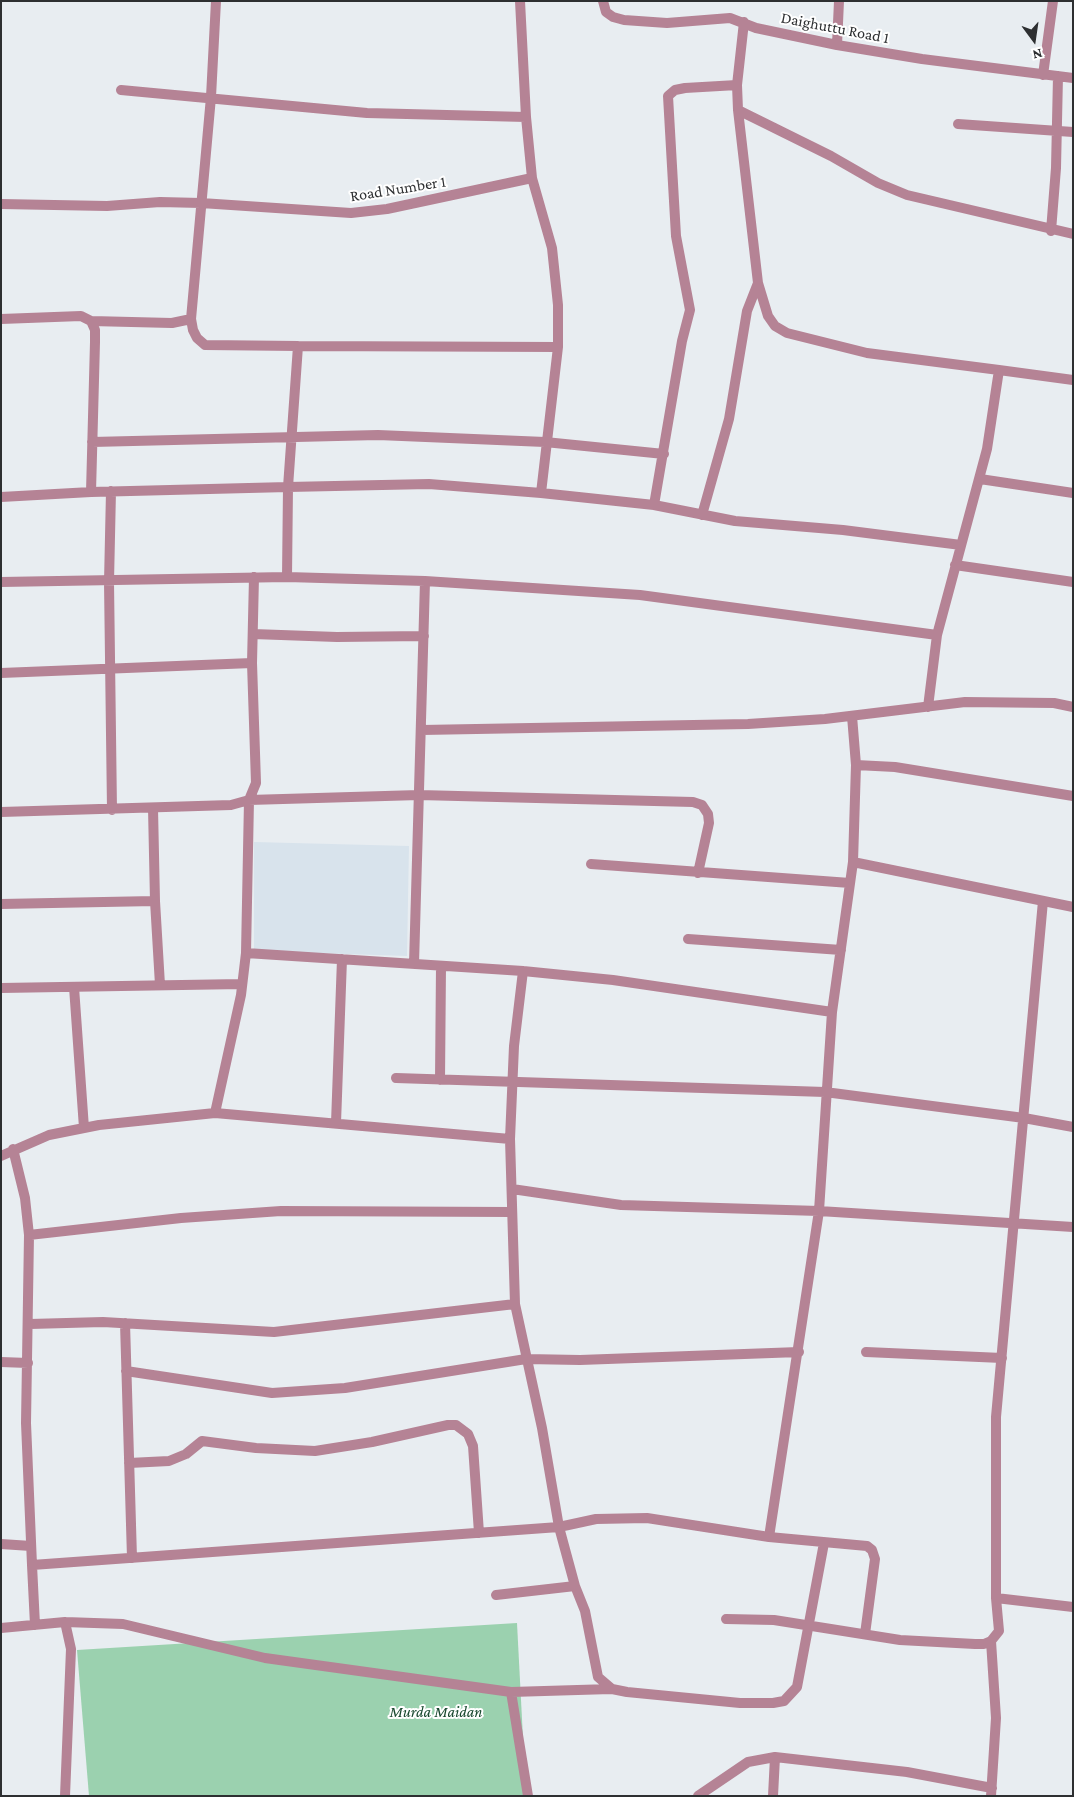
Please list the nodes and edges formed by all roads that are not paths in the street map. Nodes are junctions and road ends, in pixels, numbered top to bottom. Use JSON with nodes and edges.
{"nodes":[{"id":1,"x":216,"y":1,"type":"edge"},
{"id":2,"x":520,"y":1,"type":"edge"},
{"id":3,"x":603,"y":1,"type":"edge"},
{"id":4,"x":838,"y":1,"type":"edge"},
{"id":5,"x":1053,"y":1,"type":"edge"},
{"id":6,"x":744,"y":22,"type":"junction"},
{"id":7,"x":837,"y":45,"type":"junction"},
{"id":8,"x":1043,"y":75,"type":"junction"},
{"id":9,"x":1058,"y":76,"type":"junction"},
{"id":10,"x":1073,"y":78,"type":"edge"},
{"id":11,"x":737,"y":85,"type":"junction"},
{"id":12,"x":121,"y":90,"type":"dead end"},
{"id":13,"x":212,"y":97,"type":"junction"},
{"id":14,"x":738,"y":110,"type":"junction"},
{"id":15,"x":526,"y":117,"type":"junction"},
{"id":16,"x":958,"y":124,"type":"dead end"},
{"id":17,"x":1056,"y":131,"type":"junction"},
{"id":18,"x":1073,"y":132,"type":"edge"},
{"id":19,"x":532,"y":178,"type":"junction"},
{"id":20,"x":201,"y":203,"type":"junction"},
{"id":21,"x":1,"y":204,"type":"edge"},
{"id":22,"x":1050,"y":231,"type":"junction"},
{"id":23,"x":1073,"y":234,"type":"edge"},
{"id":24,"x":758,"y":283,"type":"junction"},
{"id":25,"x":1,"y":319,"type":"edge"},
{"id":26,"x":192,"y":319,"type":"junction"},
{"id":27,"x":91,"y":321,"type":"junction"},
{"id":28,"x":298,"y":346,"type":"junction"},
{"id":29,"x":558,"y":347,"type":"junction"},
{"id":30,"x":999,"y":370,"type":"junction"},
{"id":31,"x":1073,"y":380,"type":"edge"},
{"id":32,"x":292,"y":436,"type":"junction"},
{"id":33,"x":92,"y":442,"type":"junction"},
{"id":34,"x":545,"y":442,"type":"junction"},
{"id":35,"x":664,"y":454,"type":"junction"},
{"id":36,"x":980,"y":479,"type":"junction"},
{"id":37,"x":288,"y":487,"type":"junction"},
{"id":38,"x":111,"y":491,"type":"junction"},
{"id":39,"x":91,"y":492,"type":"junction"},
{"id":40,"x":541,"y":493,"type":"junction"},
{"id":41,"x":1073,"y":493,"type":"edge"},
{"id":42,"x":1,"y":497,"type":"edge"},
{"id":43,"x":654,"y":506,"type":"junction"},
{"id":44,"x":702,"y":515,"type":"junction"},
{"id":45,"x":961,"y":545,"type":"junction"},
{"id":46,"x":955,"y":565,"type":"junction"},
{"id":47,"x":286,"y":577,"type":"junction"},
{"id":48,"x":254,"y":578,"type":"junction"},
{"id":49,"x":110,"y":580,"type":"junction"},
{"id":50,"x":425,"y":581,"type":"junction"},
{"id":51,"x":1,"y":582,"type":"edge"},
{"id":52,"x":1073,"y":582,"type":"edge"},
{"id":53,"x":253,"y":634,"type":"junction"},
{"id":54,"x":937,"y":635,"type":"junction"},
{"id":55,"x":424,"y":636,"type":"junction"},
{"id":56,"x":252,"y":663,"type":"junction"},
{"id":57,"x":111,"y":670,"type":"junction"},
{"id":58,"x":1,"y":673,"type":"edge"},
{"id":59,"x":1073,"y":706,"type":"edge"},
{"id":60,"x":928,"y":707,"type":"junction"},
{"id":61,"x":852,"y":716,"type":"junction"},
{"id":62,"x":422,"y":730,"type":"junction"},
{"id":63,"x":856,"y":765,"type":"junction"},
{"id":64,"x":419,"y":795,"type":"junction"},
{"id":65,"x":1073,"y":796,"type":"edge"},
{"id":66,"x":249,"y":800,"type":"junction"},
{"id":67,"x":153,"y":808,"type":"junction"},
{"id":68,"x":112,"y":810,"type":"junction"},
{"id":69,"x":1,"y":812,"type":"edge"},
{"id":70,"x":853,"y":862,"type":"junction"},
{"id":71,"x":591,"y":864,"type":"dead end"},
{"id":72,"x":698,"y":873,"type":"junction"},
{"id":73,"x":850,"y":883,"type":"junction"},
{"id":74,"x":1043,"y":900,"type":"junction"},
{"id":75,"x":155,"y":902,"type":"junction"},
{"id":76,"x":1,"y":904,"type":"edge"},
{"id":77,"x":1073,"y":907,"type":"edge"},
{"id":78,"x":688,"y":939,"type":"dead end"},
{"id":79,"x":841,"y":950,"type":"junction"},
{"id":80,"x":246,"y":952,"type":"junction"},
{"id":81,"x":342,"y":959,"type":"junction"},
{"id":82,"x":414,"y":964,"type":"junction"},
{"id":83,"x":441,"y":966,"type":"junction"},
{"id":84,"x":523,"y":971,"type":"junction"},
{"id":85,"x":242,"y":984,"type":"junction"},
{"id":86,"x":160,"y":985,"type":"junction"},
{"id":87,"x":74,"y":987,"type":"junction"},
{"id":88,"x":1,"y":988,"type":"edge"},
{"id":89,"x":832,"y":1012,"type":"junction"},
{"id":90,"x":396,"y":1078,"type":"dead end"},
{"id":91,"x":440,"y":1080,"type":"junction"},
{"id":92,"x":511,"y":1082,"type":"junction"},
{"id":93,"x":825,"y":1092,"type":"junction"},
{"id":94,"x":215,"y":1113,"type":"junction"},
{"id":95,"x":1024,"y":1118,"type":"junction"},
{"id":96,"x":336,"y":1123,"type":"junction"},
{"id":97,"x":84,"y":1128,"type":"junction"},
{"id":98,"x":1073,"y":1128,"type":"edge"},
{"id":99,"x":510,"y":1139,"type":"junction"},
{"id":100,"x":13,"y":1149,"type":"junction"},
{"id":101,"x":1,"y":1156,"type":"edge"},
{"id":102,"x":512,"y":1189,"type":"junction"},
{"id":103,"x":820,"y":1211,"type":"junction"},
{"id":104,"x":512,"y":1212,"type":"junction"},
{"id":105,"x":1014,"y":1222,"type":"junction"},
{"id":106,"x":1073,"y":1227,"type":"edge"},
{"id":107,"x":30,"y":1235,"type":"junction"},
{"id":108,"x":515,"y":1304,"type":"junction"},
{"id":109,"x":125,"y":1323,"type":"junction"},
{"id":110,"x":30,"y":1324,"type":"junction"},
{"id":111,"x":799,"y":1352,"type":"junction"},
{"id":112,"x":866,"y":1352,"type":"dead end"},
{"id":113,"x":1002,"y":1358,"type":"junction"},
{"id":114,"x":526,"y":1359,"type":"junction"},
{"id":115,"x":1,"y":1362,"type":"edge"},
{"id":116,"x":28,"y":1363,"type":"junction"},
{"id":117,"x":126,"y":1371,"type":"junction"},
{"id":118,"x":129,"y":1463,"type":"junction"},
{"id":119,"x":559,"y":1527,"type":"junction"},
{"id":120,"x":478,"y":1533,"type":"junction"},
{"id":121,"x":769,"y":1537,"type":"junction"},
{"id":122,"x":824,"y":1543,"type":"junction"},
{"id":123,"x":1,"y":1544,"type":"edge"},
{"id":124,"x":32,"y":1546,"type":"junction"},
{"id":125,"x":132,"y":1558,"type":"junction"},
{"id":126,"x":32,"y":1565,"type":"junction"},
{"id":127,"x":575,"y":1586,"type":"junction"},
{"id":128,"x":496,"y":1596,"type":"dead end"},
{"id":129,"x":996,"y":1598,"type":"junction"},
{"id":130,"x":1073,"y":1607,"type":"edge"},
{"id":131,"x":726,"y":1620,"type":"dead end"},
{"id":132,"x":65,"y":1622,"type":"junction"},
{"id":133,"x":35,"y":1625,"type":"junction"},
{"id":134,"x":809,"y":1625,"type":"junction"},
{"id":135,"x":1,"y":1628,"type":"edge"},
{"id":136,"x":865,"y":1634,"type":"junction"},
{"id":137,"x":991,"y":1642,"type":"junction"},
{"id":138,"x":612,"y":1689,"type":"junction"},
{"id":139,"x":511,"y":1692,"type":"junction"},
{"id":140,"x":775,"y":1757,"type":"junction"},
{"id":141,"x":709,"y":1792,"type":"edge"},
{"id":142,"x":992,"y":1792,"type":"edge"},
{"id":143,"x":65,"y":1796,"type":"edge"},
{"id":144,"x":528,"y":1796,"type":"edge"},
{"id":145,"x":698,"y":1796,"type":"edge"},
{"id":146,"x":773,"y":1796,"type":"edge"}],
"edges":[{"from":1,"to":13,"type":"street"},
{"from":2,"to":15,"type":"street"},
{"from":3,"to":6,"type":"street","name":"Daighuttu Road 1"},
{"from":4,"to":7,"type":"street"},
{"from":5,"to":8,"type":"street"},
{"from":6,"to":7,"type":"street","name":"Daighuttu Road 1"},
{"from":6,"to":11,"type":"street"},
{"from":7,"to":8,"type":"street","name":"Daighuttu Road 1"},
{"from":8,"to":9,"type":"street","name":"Daighuttu Road 1"},
{"from":9,"to":10,"type":"street","name":"Daighuttu Road 1"},
{"from":9,"to":17,"type":"street"},
{"from":11,"to":14,"type":"street"},
{"from":11,"to":35,"type":"street"},
{"from":12,"to":13,"type":"street"},
{"from":13,"to":15,"type":"street"},
{"from":13,"to":20,"type":"street"},
{"from":14,"to":22,"type":"street"},
{"from":14,"to":24,"type":"street"},
{"from":15,"to":19,"type":"street"},
{"from":16,"to":17,"type":"street"},
{"from":17,"to":18,"type":"street"},
{"from":17,"to":22,"type":"street"},
{"from":19,"to":20,"type":"street","name":"Road Number 1"},
{"from":19,"to":29,"type":"street"},
{"from":20,"to":21,"type":"street","name":"Road Number 1"},
{"from":20,"to":26,"type":"street"},
{"from":22,"to":23,"type":"street"},
{"from":24,"to":30,"type":"street"},
{"from":24,"to":44,"type":"street"},
{"from":25,"to":27,"type":"street"},
{"from":26,"to":27,"type":"street"},
{"from":26,"to":28,"type":"street"},
{"from":27,"to":33,"type":"street"},
{"from":28,"to":29,"type":"street"},
{"from":28,"to":32,"type":"street"},
{"from":29,"to":34,"type":"street"},
{"from":30,"to":31,"type":"street"},
{"from":30,"to":36,"type":"street"},
{"from":32,"to":33,"type":"street"},
{"from":32,"to":34,"type":"street"},
{"from":32,"to":37,"type":"street"},
{"from":33,"to":39,"type":"street"},
{"from":34,"to":35,"type":"street"},
{"from":34,"to":40,"type":"street"},
{"from":35,"to":43,"type":"street"},
{"from":36,"to":41,"type":"street"},
{"from":36,"to":45,"type":"street"},
{"from":37,"to":38,"type":"street"},
{"from":37,"to":40,"type":"street"},
{"from":37,"to":47,"type":"street"},
{"from":38,"to":39,"type":"street"},
{"from":38,"to":49,"type":"street"},
{"from":39,"to":42,"type":"street"},
{"from":40,"to":43,"type":"street"},
{"from":43,"to":44,"type":"street"},
{"from":44,"to":45,"type":"street"},
{"from":45,"to":46,"type":"street"},
{"from":46,"to":52,"type":"street"},
{"from":46,"to":54,"type":"street"},
{"from":47,"to":48,"type":"street"},
{"from":47,"to":50,"type":"street"},
{"from":48,"to":49,"type":"street"},
{"from":48,"to":53,"type":"street"},
{"from":49,"to":51,"type":"street"},
{"from":49,"to":57,"type":"street"},
{"from":50,"to":54,"type":"street"},
{"from":50,"to":55,"type":"street"},
{"from":53,"to":55,"type":"street"},
{"from":53,"to":56,"type":"street"},
{"from":54,"to":60,"type":"street"},
{"from":55,"to":62,"type":"street"},
{"from":56,"to":57,"type":"street"},
{"from":56,"to":66,"type":"street"},
{"from":57,"to":58,"type":"street"},
{"from":57,"to":68,"type":"street"},
{"from":59,"to":60,"type":"street"},
{"from":60,"to":61,"type":"street"},
{"from":61,"to":62,"type":"street"},
{"from":61,"to":63,"type":"street"},
{"from":62,"to":64,"type":"street"},
{"from":63,"to":65,"type":"street"},
{"from":63,"to":70,"type":"street"},
{"from":64,"to":66,"type":"street"},
{"from":64,"to":72,"type":"street"},
{"from":64,"to":82,"type":"street"},
{"from":66,"to":67,"type":"street"},
{"from":66,"to":80,"type":"street"},
{"from":67,"to":68,"type":"street"},
{"from":67,"to":75,"type":"street"},
{"from":68,"to":69,"type":"street"},
{"from":70,"to":73,"type":"street"},
{"from":70,"to":74,"type":"street"},
{"from":71,"to":72,"type":"street"},
{"from":72,"to":73,"type":"street"},
{"from":73,"to":79,"type":"street"},
{"from":74,"to":77,"type":"street"},
{"from":74,"to":95,"type":"street"},
{"from":75,"to":76,"type":"street"},
{"from":75,"to":86,"type":"street"},
{"from":78,"to":79,"type":"street"},
{"from":79,"to":89,"type":"street"},
{"from":80,"to":81,"type":"street"},
{"from":80,"to":85,"type":"street"},
{"from":81,"to":82,"type":"street"},
{"from":81,"to":96,"type":"street"},
{"from":82,"to":83,"type":"street"},
{"from":83,"to":84,"type":"street"},
{"from":83,"to":91,"type":"street"},
{"from":84,"to":89,"type":"street"},
{"from":84,"to":92,"type":"street"},
{"from":85,"to":86,"type":"street"},
{"from":85,"to":94,"type":"street"},
{"from":86,"to":87,"type":"street"},
{"from":87,"to":88,"type":"street"},
{"from":87,"to":97,"type":"street"},
{"from":89,"to":93,"type":"street"},
{"from":90,"to":91,"type":"street"},
{"from":91,"to":92,"type":"street"},
{"from":92,"to":93,"type":"street"},
{"from":92,"to":99,"type":"street"},
{"from":93,"to":95,"type":"street"},
{"from":93,"to":103,"type":"street"},
{"from":94,"to":96,"type":"street"},
{"from":94,"to":97,"type":"street"},
{"from":95,"to":98,"type":"street"},
{"from":95,"to":105,"type":"street"},
{"from":96,"to":99,"type":"street"},
{"from":97,"to":100,"type":"street"},
{"from":99,"to":102,"type":"street"},
{"from":100,"to":101,"type":"street"},
{"from":100,"to":107,"type":"street"},
{"from":102,"to":103,"type":"street"},
{"from":102,"to":104,"type":"street"},
{"from":103,"to":105,"type":"street"},
{"from":103,"to":111,"type":"street"},
{"from":104,"to":107,"type":"street"},
{"from":104,"to":108,"type":"street"},
{"from":105,"to":106,"type":"street"},
{"from":105,"to":113,"type":"street"},
{"from":107,"to":110,"type":"street"},
{"from":108,"to":109,"type":"street"},
{"from":108,"to":114,"type":"street"},
{"from":109,"to":110,"type":"street"},
{"from":109,"to":117,"type":"street"},
{"from":110,"to":116,"type":"street"},
{"from":111,"to":114,"type":"street"},
{"from":111,"to":121,"type":"street"},
{"from":112,"to":113,"type":"street"},
{"from":113,"to":129,"type":"street"},
{"from":114,"to":117,"type":"street"},
{"from":114,"to":119,"type":"street"},
{"from":115,"to":116,"type":"street"},
{"from":116,"to":124,"type":"street"},
{"from":117,"to":118,"type":"street"},
{"from":118,"to":120,"type":"street"},
{"from":118,"to":125,"type":"street"},
{"from":119,"to":120,"type":"street"},
{"from":119,"to":121,"type":"street"},
{"from":119,"to":127,"type":"street"},
{"from":120,"to":125,"type":"street"},
{"from":121,"to":122,"type":"street"},
{"from":122,"to":134,"type":"street"},
{"from":122,"to":136,"type":"street"},
{"from":123,"to":124,"type":"street"},
{"from":124,"to":126,"type":"street"},
{"from":125,"to":126,"type":"street"},
{"from":126,"to":133,"type":"street"},
{"from":127,"to":128,"type":"street"},
{"from":127,"to":138,"type":"street"},
{"from":129,"to":130,"type":"street"},
{"from":129,"to":137,"type":"street"},
{"from":131,"to":134,"type":"street"},
{"from":132,"to":133,"type":"street"},
{"from":132,"to":139,"type":"street"},
{"from":132,"to":143,"type":"street"},
{"from":133,"to":135,"type":"street"},
{"from":134,"to":136,"type":"street"},
{"from":134,"to":138,"type":"street"},
{"from":136,"to":137,"type":"street"},
{"from":137,"to":142,"type":"street"},
{"from":138,"to":139,"type":"street"},
{"from":139,"to":144,"type":"street"},
{"from":140,"to":141,"type":"street"},
{"from":140,"to":142,"type":"street"},
{"from":140,"to":146,"type":"street"},
{"from":141,"to":145,"type":"street"}]}
